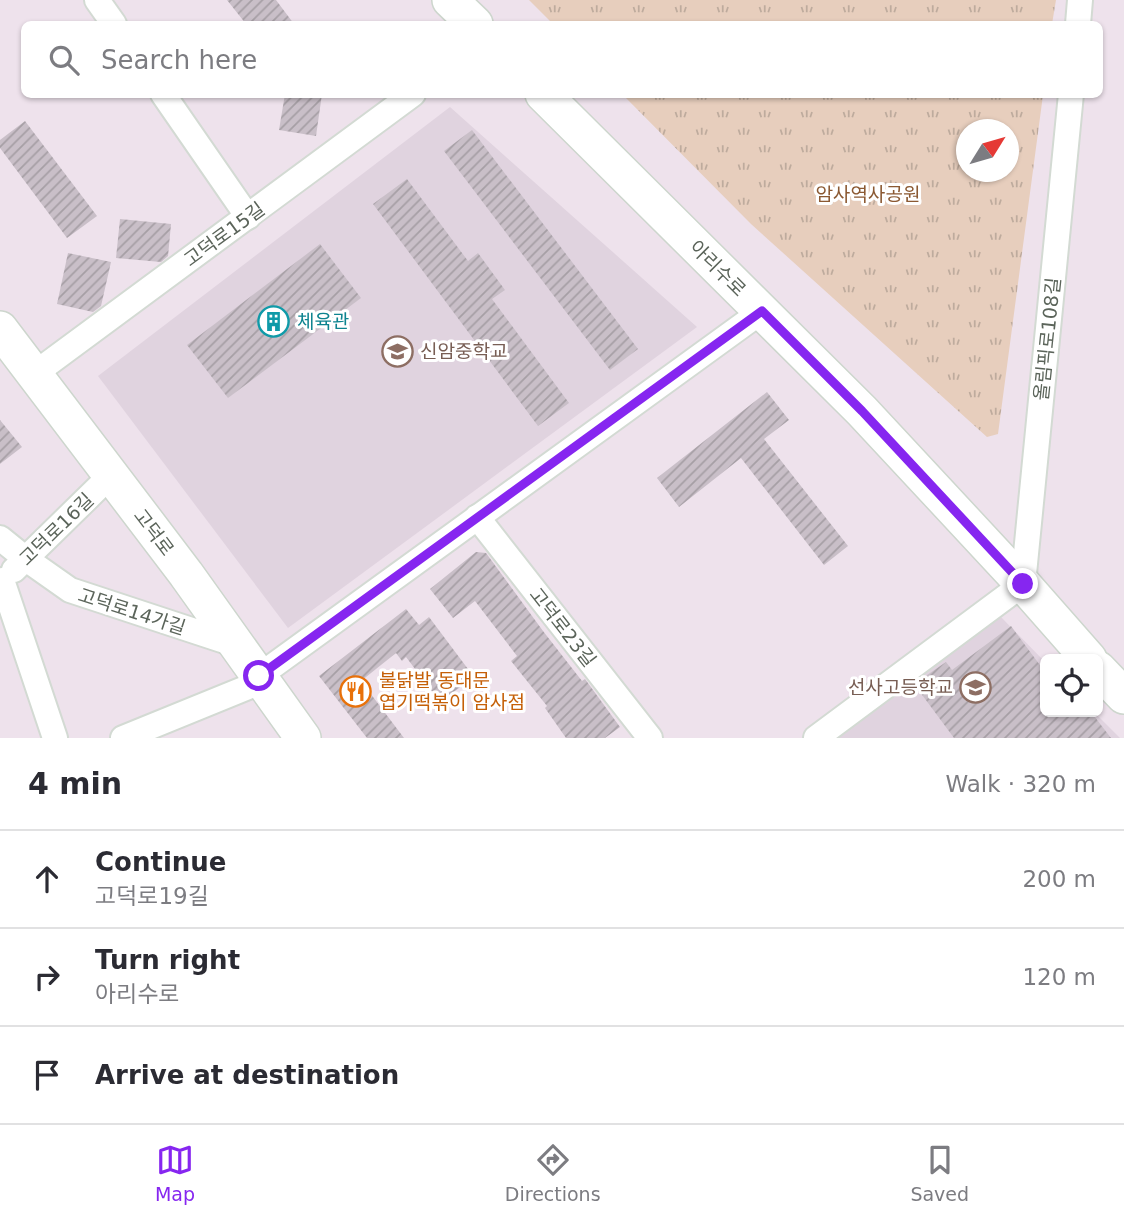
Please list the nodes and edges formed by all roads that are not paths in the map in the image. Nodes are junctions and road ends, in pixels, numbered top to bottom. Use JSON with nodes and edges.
{"nodes":[{"id":1,"x":97,"y":0,"type":"edge"},
{"id":2,"x":450,"y":0,"type":"edge"},
{"id":3,"x":1080,"y":0,"type":"edge"},
{"id":4,"x":112,"y":21,"type":"edge"},
{"id":5,"x":472,"y":21,"type":"edge"},
{"id":6,"x":1078,"y":21,"type":"edge"},
{"id":7,"x":166,"y":98,"type":"edge"},
{"id":8,"x":408,"y":98,"type":"edge"},
{"id":9,"x":547,"y":98,"type":"edge"},
{"id":10,"x":1071,"y":98,"type":"edge"},
{"id":11,"x":248,"y":217,"type":"junction"},
{"id":12,"x":762,"y":311,"type":"junction"},
{"id":13,"x":0,"y":329,"type":"edge"},
{"id":14,"x":34,"y":374,"type":"junction"},
{"id":15,"x":111,"y":475,"type":"junction"},
{"id":16,"x":477,"y":517,"type":"junction"},
{"id":17,"x":0,"y":538,"type":"edge"},
{"id":18,"x":26,"y":559,"type":"junction"},
{"id":19,"x":1,"y":581,"type":"edge"},
{"id":20,"x":1023,"y":584,"type":"junction"},
{"id":21,"x":237,"y":645,"type":"junction"},
{"id":22,"x":1085,"y":654,"type":"edge"},
{"id":23,"x":1103,"y":674,"type":"edge"},
{"id":24,"x":261,"y":678,"type":"junction"},
{"id":25,"x":1124,"y":696,"type":"edge"},
{"id":26,"x":55,"y":738,"type":"edge"},
{"id":27,"x":123,"y":738,"type":"edge"},
{"id":28,"x":303,"y":738,"type":"edge"},
{"id":29,"x":650,"y":738,"type":"edge"},
{"id":30,"x":816,"y":738,"type":"edge"}],
"edges":[{"from":1,"to":4,"type":"street"},
{"from":2,"to":5,"type":"street"},
{"from":3,"to":6,"type":"street"},
{"from":7,"to":11,"type":"street"},
{"from":8,"to":11,"type":"street","name":"고덕로15길"},
{"from":9,"to":12,"type":"street","name":"아리수로"},
{"from":10,"to":20,"type":"street","name":"올림픽로108길"},
{"from":11,"to":14,"type":"street","name":"고덕로15길"},
{"from":12,"to":16,"type":"street"},
{"from":12,"to":20,"type":"street","name":"아리수로"},
{"from":13,"to":14,"type":"street","name":"고덕로"},
{"from":14,"to":15,"type":"street","name":"고덕로"},
{"from":15,"to":18,"type":"street","name":"고덕로16길"},
{"from":15,"to":21,"type":"street","name":"고덕로"},
{"from":16,"to":24,"type":"street"},
{"from":16,"to":29,"type":"street","name":"고덕로23길"},
{"from":17,"to":18,"type":"street","name":"고덕로14가길"},
{"from":18,"to":19,"type":"street","name":"고덕로16길"},
{"from":18,"to":21,"type":"street","name":"고덕로14가길"},
{"from":19,"to":26,"type":"street"},
{"from":20,"to":22,"type":"street","name":"아리수로"},
{"from":20,"to":30,"type":"street"},
{"from":21,"to":24,"type":"street","name":"고덕로"},
{"from":23,"to":25,"type":"street"},
{"from":24,"to":27,"type":"street"},
{"from":24,"to":28,"type":"street","name":"고덕로"}]}
